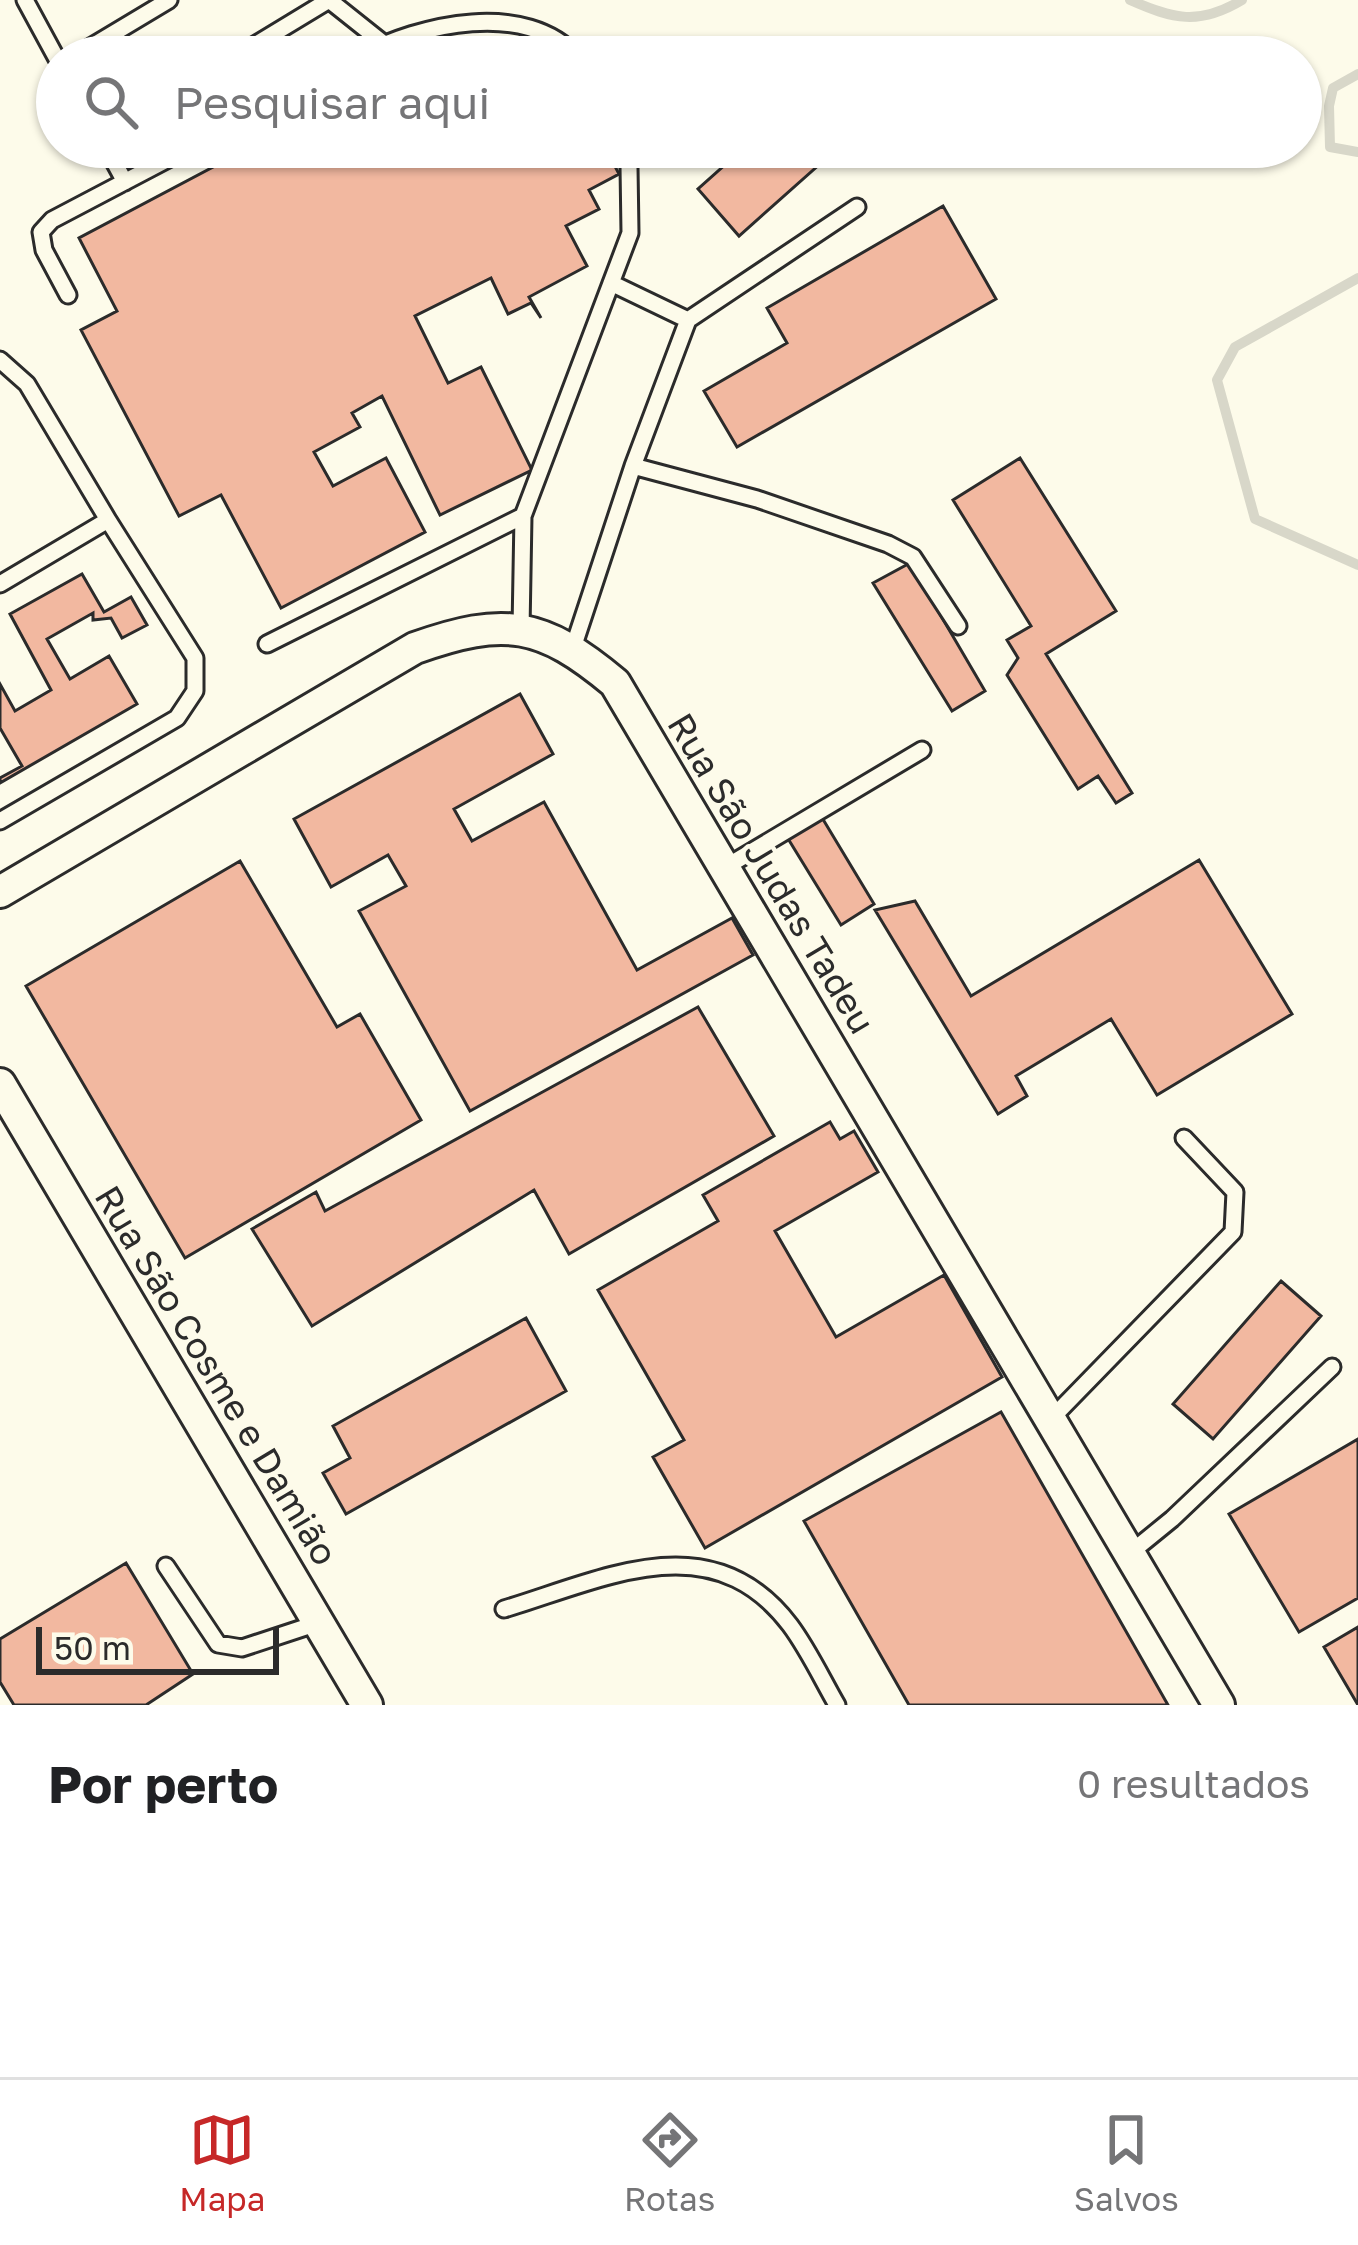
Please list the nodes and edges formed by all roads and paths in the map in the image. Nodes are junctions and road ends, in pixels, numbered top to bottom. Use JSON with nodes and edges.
{"nodes":[{"id":1,"x":25,"y":0,"type":"edge"},
{"id":2,"x":169,"y":0,"type":"edge"},
{"id":3,"x":329,"y":0,"type":"edge"},
{"id":4,"x":45,"y":36,"type":"edge"},
{"id":5,"x":109,"y":36,"type":"edge"},
{"id":6,"x":270,"y":36,"type":"edge"},
{"id":7,"x":373,"y":36,"type":"edge"},
{"id":8,"x":408,"y":36,"type":"edge"},
{"id":9,"x":557,"y":36,"type":"edge"},
{"id":10,"x":117,"y":168,"type":"edge"},
{"id":11,"x":151,"y":168,"type":"edge"},
{"id":12,"x":629,"y":168,"type":"edge"},
{"id":13,"x":125,"y":182,"type":"junction"},
{"id":14,"x":856,"y":207,"type":"dead end"},
{"id":15,"x":611,"y":283,"type":"junction"},
{"id":16,"x":68,"y":295,"type":"dead end"},
{"id":17,"x":688,"y":320,"type":"junction"},
{"id":18,"x":0,"y":360,"type":"edge"},
{"id":19,"x":633,"y":466,"type":"junction"},
{"id":20,"x":523,"y":516,"type":"junction"},
{"id":21,"x":108,"y":520,"type":"junction"},
{"id":22,"x":0,"y":584,"type":"edge"},
{"id":23,"x":958,"y":626,"type":"dead end"},
{"id":24,"x":521,"y":629,"type":"junction"},
{"id":25,"x":267,"y":644,"type":"dead end"},
{"id":26,"x":573,"y":648,"type":"junction"},
{"id":27,"x":922,"y":750,"type":"dead end"},
{"id":28,"x":0,"y":821,"type":"edge"},
{"id":29,"x":724,"y":868,"type":"junction"},
{"id":30,"x":0,"y":892,"type":"edge"},
{"id":31,"x":0,"y":1084,"type":"edge"},
{"id":32,"x":1184,"y":1138,"type":"dead end"},
{"id":33,"x":1332,"y":1367,"type":"dead end"},
{"id":34,"x":1051,"y":1419,"type":"junction"},
{"id":35,"x":1129,"y":1554,"type":"junction"},
{"id":36,"x":166,"y":1566,"type":"dead end"},
{"id":37,"x":504,"y":1609,"type":"dead end"},
{"id":38,"x":318,"y":1623,"type":"junction"},
{"id":39,"x":367,"y":1705,"type":"edge"},
{"id":40,"x":837,"y":1705,"type":"edge"},
{"id":41,"x":1219,"y":1705,"type":"edge"}],
"edges":[{"from":1,"to":4,"type":"lane"},
{"from":2,"to":5,"type":"lane"},
{"from":3,"to":6,"type":"lane"},
{"from":3,"to":7,"type":"lane"},
{"from":8,"to":9,"type":"lane"},
{"from":10,"to":13,"type":"lane"},
{"from":11,"to":13,"type":"lane"},
{"from":12,"to":15,"type":"lane"},
{"from":13,"to":16,"type":"lane"},
{"from":14,"to":17,"type":"lane"},
{"from":15,"to":17,"type":"lane"},
{"from":15,"to":20,"type":"lane"},
{"from":17,"to":19,"type":"lane"},
{"from":18,"to":21,"type":"lane"},
{"from":19,"to":23,"type":"lane"},
{"from":19,"to":26,"type":"lane"},
{"from":20,"to":24,"type":"lane"},
{"from":20,"to":25,"type":"lane"},
{"from":21,"to":22,"type":"lane"},
{"from":21,"to":28,"type":"lane"},
{"from":24,"to":26,"type":"street","name":"Rua São Judas Tadeu"},
{"from":24,"to":30,"type":"street","name":"Rua São Judas Tadeu"},
{"from":26,"to":29,"type":"street","name":"Rua São Judas Tadeu"},
{"from":27,"to":29,"type":"lane"},
{"from":29,"to":34,"type":"street","name":"Rua São Judas Tadeu"},
{"from":31,"to":38,"type":"street","name":"Rua São Cosme e Damião"},
{"from":32,"to":34,"type":"lane"},
{"from":33,"to":35,"type":"lane"},
{"from":34,"to":35,"type":"street","name":"Rua São Judas Tadeu"},
{"from":35,"to":41,"type":"street","name":"Rua São Judas Tadeu"},
{"from":36,"to":38,"type":"lane"},
{"from":37,"to":40,"type":"lane"},
{"from":38,"to":39,"type":"street","name":"Rua São Cosme e Damião"}]}
